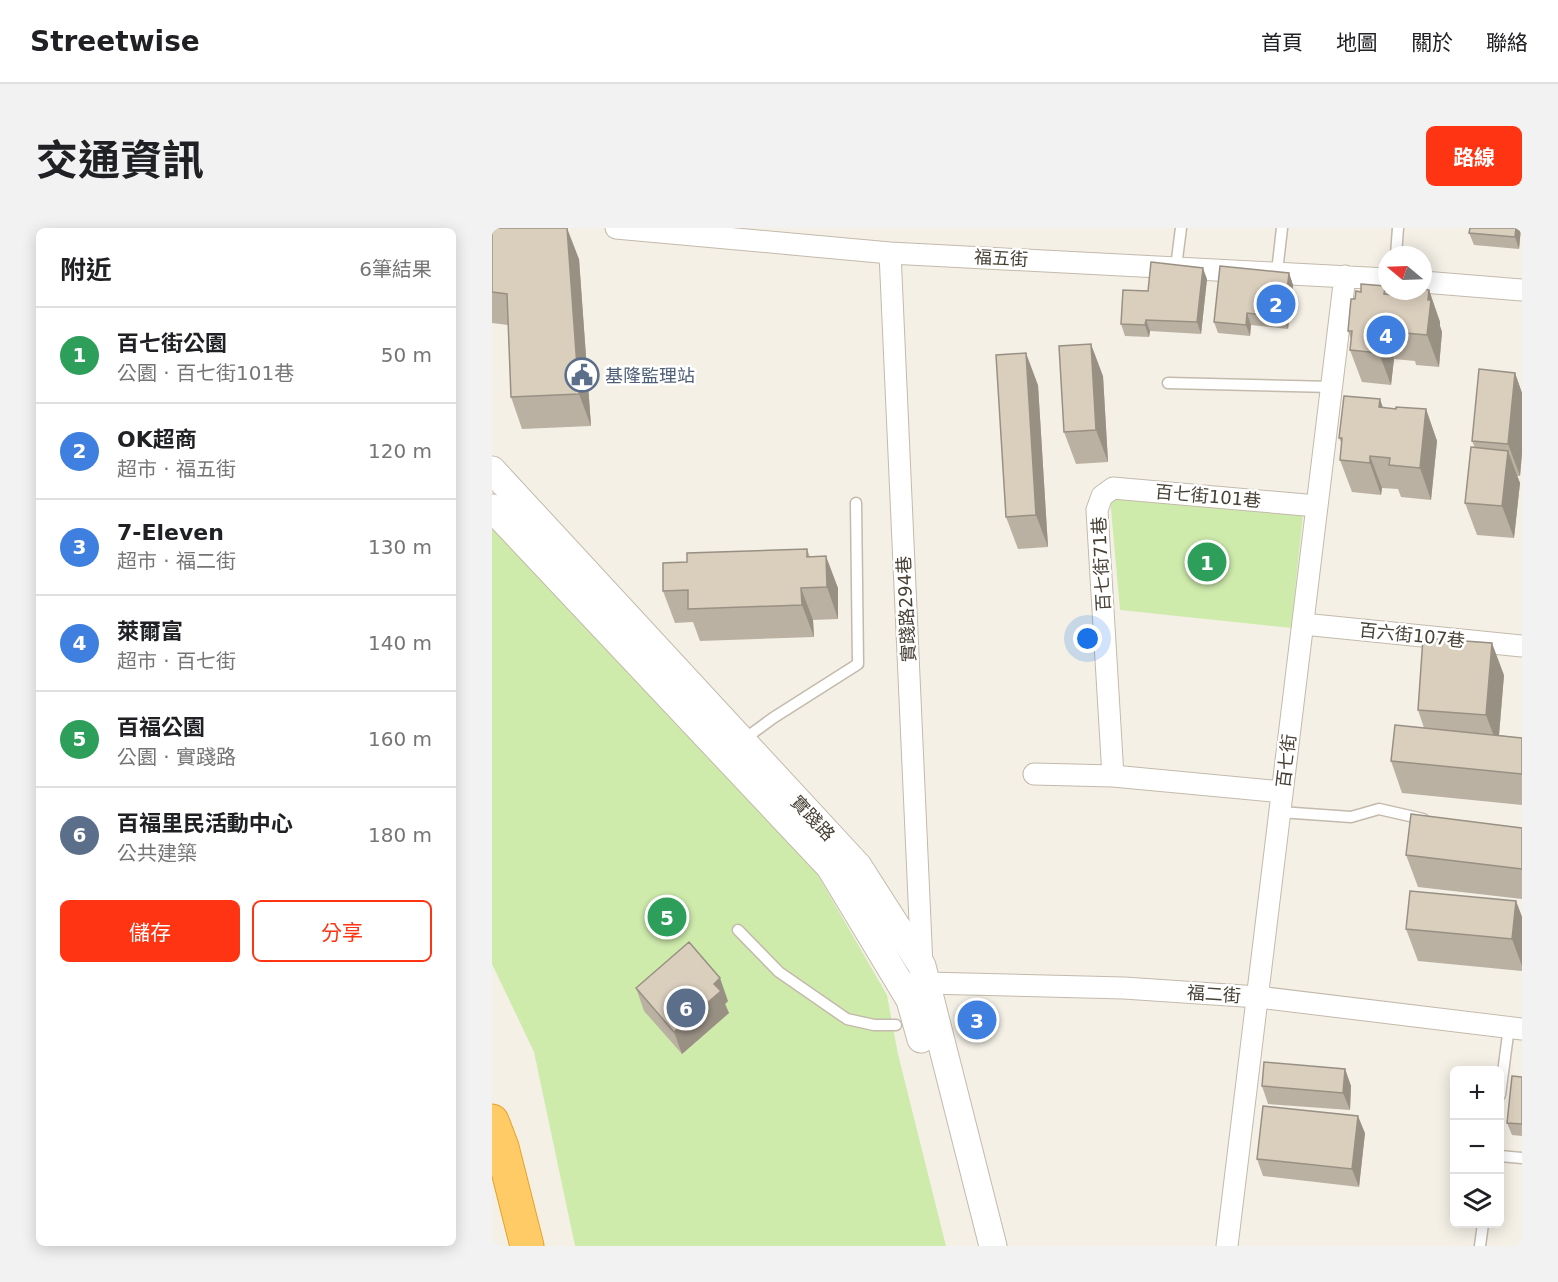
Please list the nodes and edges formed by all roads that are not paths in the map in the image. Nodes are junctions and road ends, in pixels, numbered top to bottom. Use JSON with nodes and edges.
{"nodes":[{"id":1,"x":616,"y":228,"type":"edge"},
{"id":2,"x":1181,"y":228,"type":"edge"},
{"id":3,"x":1282,"y":228,"type":"edge"},
{"id":4,"x":1398,"y":228,"type":"edge"},
{"id":5,"x":1397,"y":246,"type":"edge"},
{"id":6,"x":890,"y":252,"type":"junction"},
{"id":7,"x":1176,"y":267,"type":"junction"},
{"id":8,"x":1277,"y":272,"type":"junction"},
{"id":9,"x":1345,"y":276,"type":"junction"},
{"id":10,"x":1378,"y":278,"type":"edge"},
{"id":11,"x":1432,"y":283,"type":"edge"},
{"id":12,"x":1522,"y":290,"type":"edge"},
{"id":13,"x":1167,"y":383,"type":"dead end"},
{"id":14,"x":1332,"y":387,"type":"junction"},
{"id":15,"x":492,"y":471,"type":"edge"},
{"id":16,"x":1102,"y":496,"type":"joint"},
{"id":17,"x":856,"y":503,"type":"dead end"},
{"id":18,"x":1317,"y":506,"type":"junction"},
{"id":19,"x":492,"y":508,"type":"edge"},
{"id":20,"x":1303,"y":624,"type":"junction"},
{"id":21,"x":1522,"y":646,"type":"edge"},
{"id":22,"x":735,"y":749,"type":"junction"},
{"id":23,"x":1034,"y":774,"type":"dead end"},
{"id":24,"x":1113,"y":776,"type":"junction"},
{"id":25,"x":1281,"y":802,"type":"junction"},
{"id":26,"x":1439,"y":823,"type":"edge"},
{"id":27,"x":738,"y":930,"type":"dead end"},
{"id":28,"x":919,"y":983,"type":"junction"},
{"id":29,"x":1257,"y":997,"type":"junction"},
{"id":30,"x":896,"y":1025,"type":"dead end"},
{"id":31,"x":1515,"y":1028,"type":"edge"},
{"id":32,"x":1504,"y":1077,"type":"edge"},
{"id":33,"x":492,"y":1121,"type":"edge"},
{"id":34,"x":1504,"y":1156,"type":"edge"},
{"id":35,"x":1522,"y":1158,"type":"edge"},
{"id":36,"x":1482,"y":1228,"type":"edge"},
{"id":37,"x":528,"y":1246,"type":"edge"},
{"id":38,"x":974,"y":1246,"type":"edge"},
{"id":39,"x":993,"y":1246,"type":"edge"},
{"id":40,"x":1227,"y":1246,"type":"edge"},
{"id":41,"x":1480,"y":1246,"type":"edge"}],
"edges":[{"from":1,"to":6,"type":"street","name":"福五街"},
{"from":2,"to":7,"type":"lane"},
{"from":3,"to":8,"type":"lane"},
{"from":4,"to":5,"type":"lane"},
{"from":6,"to":7,"type":"street","name":"福五街"},
{"from":6,"to":28,"type":"street","name":"實踐路294巷"},
{"from":7,"to":8,"type":"street","name":"福五街"},
{"from":8,"to":9,"type":"street","name":"福五街"},
{"from":9,"to":10,"type":"street","name":"福五街"},
{"from":9,"to":14,"type":"street","name":"百七街"},
{"from":11,"to":12,"type":"street"},
{"from":13,"to":14,"type":"lane"},
{"from":14,"to":18,"type":"street","name":"百七街"},
{"from":15,"to":22,"type":"street","name":"實踐路"},
{"from":16,"to":18,"type":"street","name":"百七街101巷"},
{"from":16,"to":24,"type":"street","name":"百七街71巷"},
{"from":17,"to":22,"type":"lane"},
{"from":18,"to":20,"type":"street","name":"百七街"},
{"from":19,"to":22,"type":"street","name":"實踐路"},
{"from":20,"to":21,"type":"street","name":"百六街107巷"},
{"from":20,"to":25,"type":"street","name":"百七街"},
{"from":22,"to":28,"type":"street","name":"實踐路"},
{"from":23,"to":24,"type":"street"},
{"from":24,"to":25,"type":"street"},
{"from":25,"to":26,"type":"lane"},
{"from":25,"to":29,"type":"street","name":"百七街"},
{"from":27,"to":30,"type":"lane"},
{"from":28,"to":29,"type":"street","name":"福二街"},
{"from":28,"to":38,"type":"street","name":"實踐路"},
{"from":28,"to":39,"type":"street","name":"實踐路"},
{"from":29,"to":31,"type":"street","name":"福二街"},
{"from":29,"to":40,"type":"street","name":"百七街"},
{"from":31,"to":32,"type":"lane"},
{"from":33,"to":37,"type":"highway"},
{"from":34,"to":35,"type":"lane"},
{"from":36,"to":41,"type":"lane"}]}
